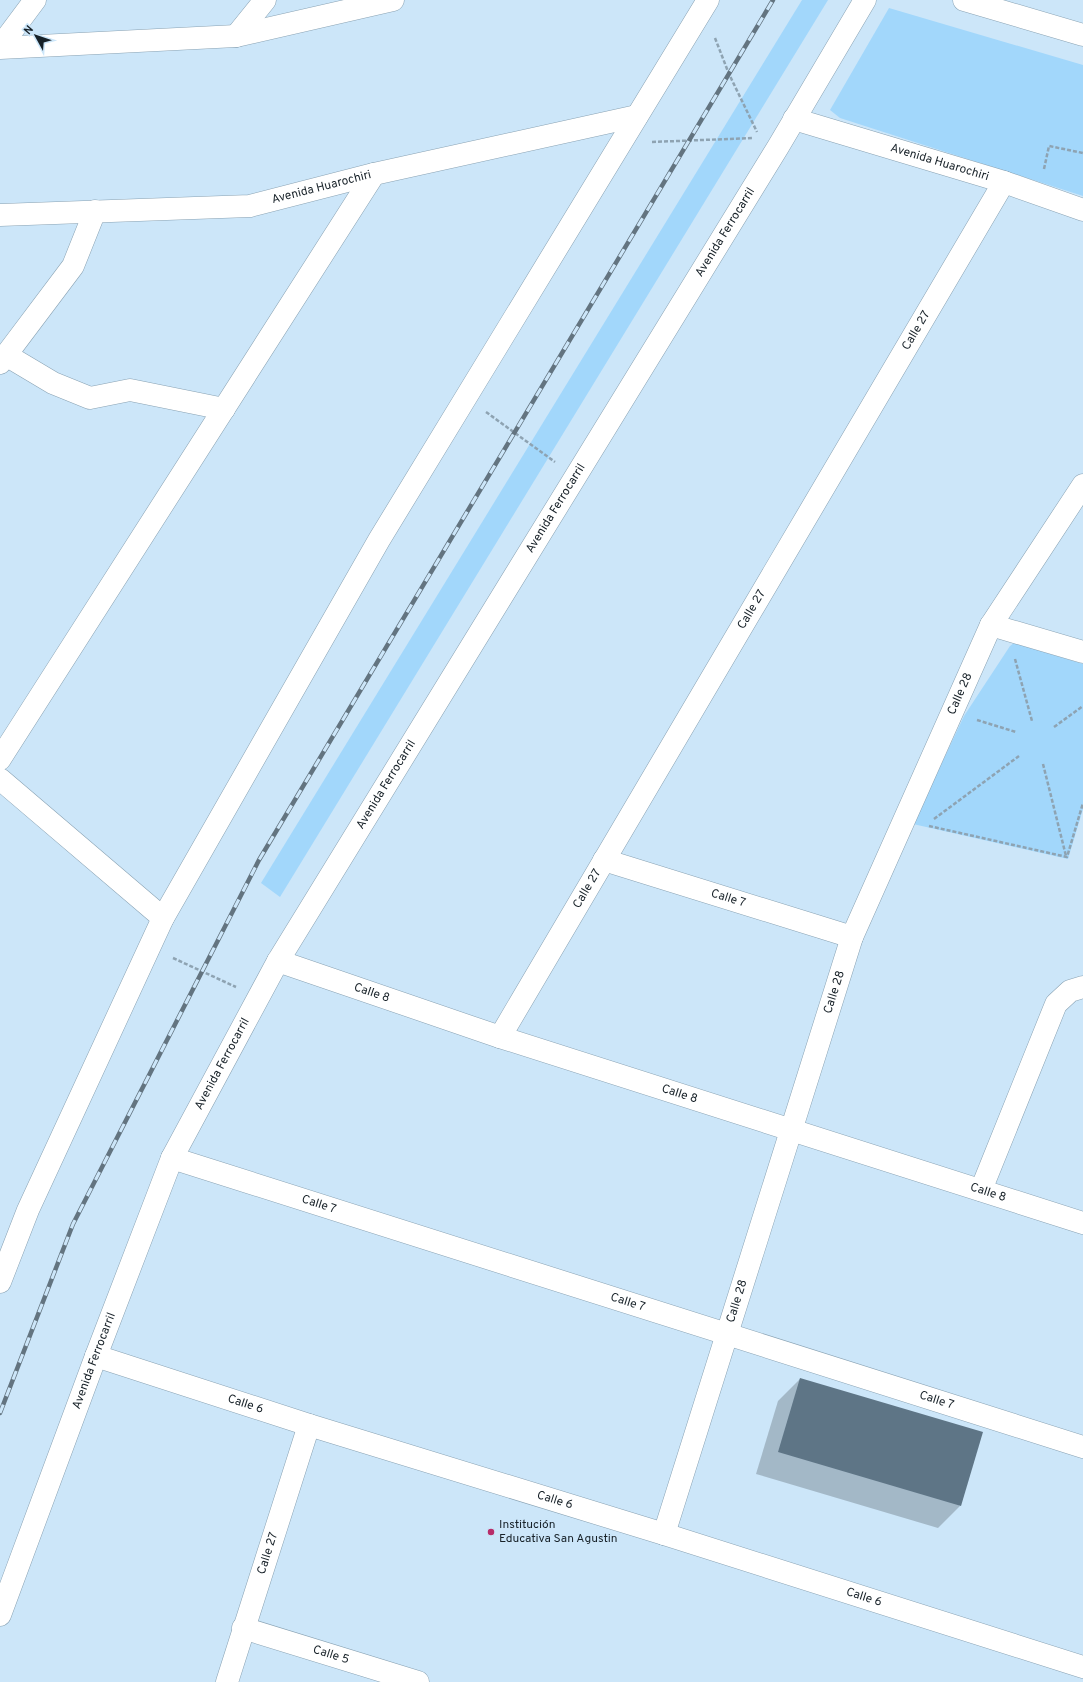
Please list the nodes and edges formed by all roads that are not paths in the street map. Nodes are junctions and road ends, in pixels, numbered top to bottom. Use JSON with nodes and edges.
{"nodes":[{"id":1,"x":34,"y":0,"type":"edge"},
{"id":2,"x":265,"y":0,"type":"edge"},
{"id":3,"x":393,"y":0,"type":"edge"},
{"id":4,"x":865,"y":0,"type":"edge"},
{"id":5,"x":964,"y":0,"type":"edge"},
{"id":6,"x":705,"y":4,"type":"edge"},
{"id":7,"x":1083,"y":35,"type":"edge"},
{"id":8,"x":236,"y":36,"type":"junction"},
{"id":9,"x":0,"y":47,"type":"edge"},
{"id":10,"x":637,"y":116,"type":"junction"},
{"id":11,"x":794,"y":119,"type":"junction"},
{"id":12,"x":374,"y":174,"type":"junction"},
{"id":13,"x":1004,"y":182,"type":"junction"},
{"id":14,"x":1083,"y":210,"type":"edge"},
{"id":15,"x":95,"y":211,"type":"junction"},
{"id":16,"x":0,"y":215,"type":"edge"},
{"id":17,"x":3,"y":359,"type":"edge"},
{"id":18,"x":224,"y":409,"type":"junction"},
{"id":19,"x":1083,"y":485,"type":"edge"},
{"id":20,"x":990,"y":625,"type":"junction"},
{"id":21,"x":1083,"y":652,"type":"edge"},
{"id":22,"x":0,"y":759,"type":"edge"},
{"id":23,"x":0,"y":779,"type":"edge"},
{"id":24,"x":604,"y":860,"type":"junction"},
{"id":25,"x":163,"y":918,"type":"junction"},
{"id":26,"x":852,"y":936,"type":"junction"},
{"id":27,"x":278,"y":961,"type":"junction"},
{"id":28,"x":1076,"y":989,"type":"edge"},
{"id":29,"x":500,"y":1037,"type":"junction"},
{"id":30,"x":792,"y":1130,"type":"junction"},
{"id":31,"x":172,"y":1158,"type":"junction"},
{"id":32,"x":981,"y":1190,"type":"junction"},
{"id":33,"x":1083,"y":1223,"type":"edge"},
{"id":34,"x":0,"y":1282,"type":"edge"},
{"id":35,"x":726,"y":1334,"type":"junction"},
{"id":36,"x":96,"y":1356,"type":"junction"},
{"id":37,"x":309,"y":1425,"type":"junction"},
{"id":38,"x":1083,"y":1447,"type":"edge"},
{"id":39,"x":664,"y":1534,"type":"junction"},
{"id":40,"x":0,"y":1616,"type":"edge"},
{"id":41,"x":243,"y":1628,"type":"junction"},
{"id":42,"x":1083,"y":1667,"type":"edge"},
{"id":43,"x":227,"y":1682,"type":"edge"},
{"id":44,"x":418,"y":1682,"type":"edge"}],
"edges":[{"from":1,"to":9,"type":"street"},
{"from":2,"to":8,"type":"street"},
{"from":3,"to":8,"type":"street"},
{"from":4,"to":11,"type":"street","name":"Avenida Ferrocarril"},
{"from":5,"to":7,"type":"street"},
{"from":6,"to":10,"type":"street"},
{"from":8,"to":9,"type":"street"},
{"from":10,"to":12,"type":"street","name":"Avenida Huarochiri"},
{"from":10,"to":25,"type":"street"},
{"from":11,"to":13,"type":"street","name":"Avenida Huarochiri"},
{"from":11,"to":27,"type":"street","name":"Avenida Ferrocarril"},
{"from":12,"to":15,"type":"street","name":"Avenida Huarochiri"},
{"from":12,"to":18,"type":"street"},
{"from":13,"to":14,"type":"street","name":"Avenida Huarochiri"},
{"from":13,"to":24,"type":"street","name":"Calle 27"},
{"from":15,"to":16,"type":"street","name":"Avenida Huarochiri"},
{"from":15,"to":17,"type":"street"},
{"from":17,"to":18,"type":"street"},
{"from":18,"to":22,"type":"street"},
{"from":19,"to":20,"type":"street","name":"Calle 28"},
{"from":20,"to":21,"type":"street"},
{"from":20,"to":26,"type":"street","name":"Calle 28"},
{"from":23,"to":25,"type":"street"},
{"from":24,"to":26,"type":"street","name":"Calle 7"},
{"from":24,"to":29,"type":"street","name":"Calle 27"},
{"from":25,"to":34,"type":"street"},
{"from":26,"to":30,"type":"street","name":"Calle 28"},
{"from":27,"to":29,"type":"street","name":"Calle 8"},
{"from":27,"to":31,"type":"street","name":"Avenida Ferrocarril"},
{"from":28,"to":32,"type":"street"},
{"from":29,"to":30,"type":"street","name":"Calle 8"},
{"from":30,"to":32,"type":"street","name":"Calle 8"},
{"from":30,"to":35,"type":"street","name":"Calle 28"},
{"from":31,"to":35,"type":"street","name":"Calle 7"},
{"from":31,"to":36,"type":"street","name":"Avenida Ferrocarril"},
{"from":32,"to":33,"type":"street","name":"Calle 8"},
{"from":35,"to":38,"type":"street","name":"Calle 7"},
{"from":35,"to":39,"type":"street","name":"Calle 28"},
{"from":36,"to":37,"type":"street","name":"Calle 6"},
{"from":36,"to":40,"type":"street","name":"Avenida Ferrocarril"},
{"from":37,"to":39,"type":"street","name":"Calle 6"},
{"from":37,"to":41,"type":"street","name":"Calle 27"},
{"from":39,"to":42,"type":"street","name":"Calle 6"},
{"from":41,"to":43,"type":"street","name":"Calle 27"},
{"from":41,"to":44,"type":"street","name":"Calle 5"}]}
